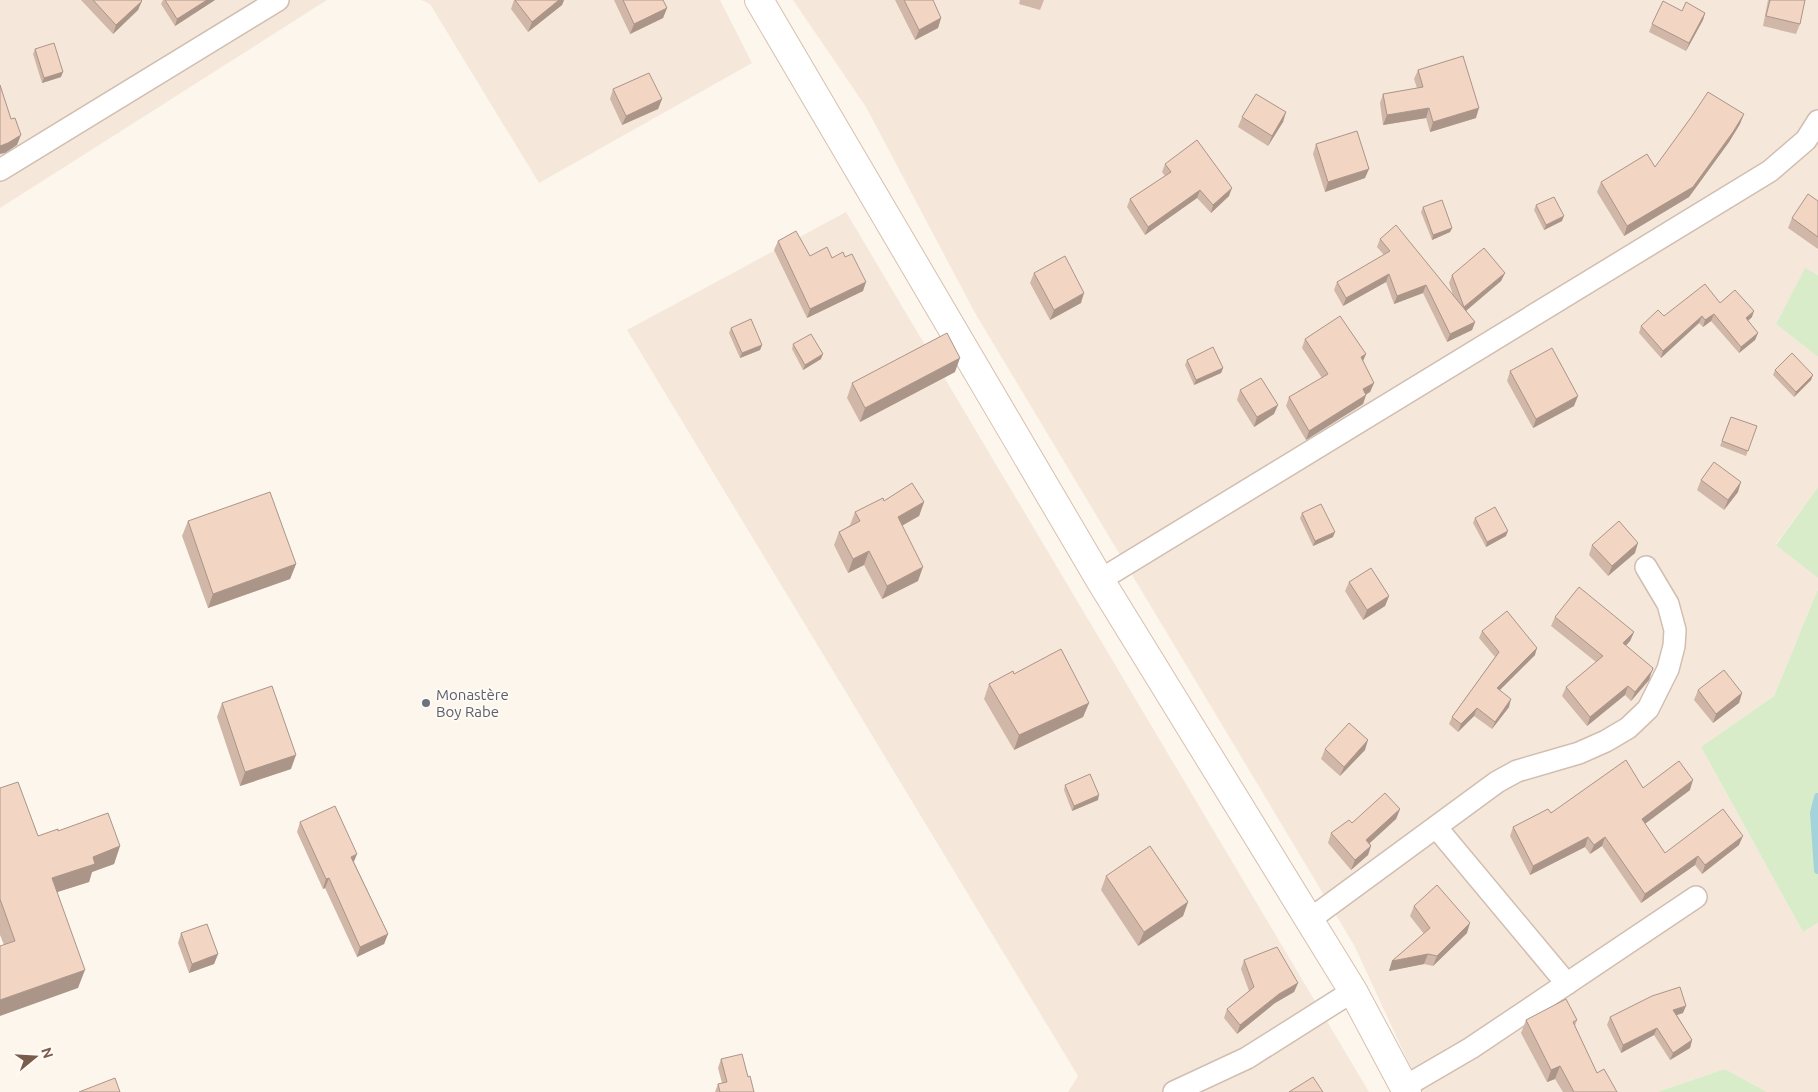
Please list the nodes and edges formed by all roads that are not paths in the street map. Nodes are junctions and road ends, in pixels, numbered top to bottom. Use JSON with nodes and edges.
{"nodes":[{"id":1,"x":278,"y":0,"type":"edge"},
{"id":2,"x":759,"y":0,"type":"edge"},
{"id":3,"x":1818,"y":121,"type":"edge"},
{"id":4,"x":0,"y":170,"type":"edge"},
{"id":5,"x":1646,"y":567,"type":"dead end"},
{"id":6,"x":1100,"y":580,"type":"junction"},
{"id":7,"x":1436,"y":827,"type":"junction"},
{"id":8,"x":1696,"y":897,"type":"dead end"},
{"id":9,"x":1309,"y":920,"type":"junction"},
{"id":10,"x":1567,"y":984,"type":"junction"},
{"id":11,"x":1353,"y":991,"type":"junction"},
{"id":12,"x":1406,"y":1090,"type":"edge"},
{"id":13,"x":1174,"y":1092,"type":"edge"}],
"edges":[{"from":1,"to":4,"type":"street"},
{"from":2,"to":6,"type":"main road"},
{"from":3,"to":6,"type":"street"},
{"from":5,"to":7,"type":"street"},
{"from":6,"to":9,"type":"main road"},
{"from":7,"to":9,"type":"street"},
{"from":7,"to":10,"type":"street"},
{"from":8,"to":10,"type":"street"},
{"from":9,"to":11,"type":"main road"},
{"from":10,"to":12,"type":"street"},
{"from":11,"to":12,"type":"main road"},
{"from":11,"to":13,"type":"street"}]}
